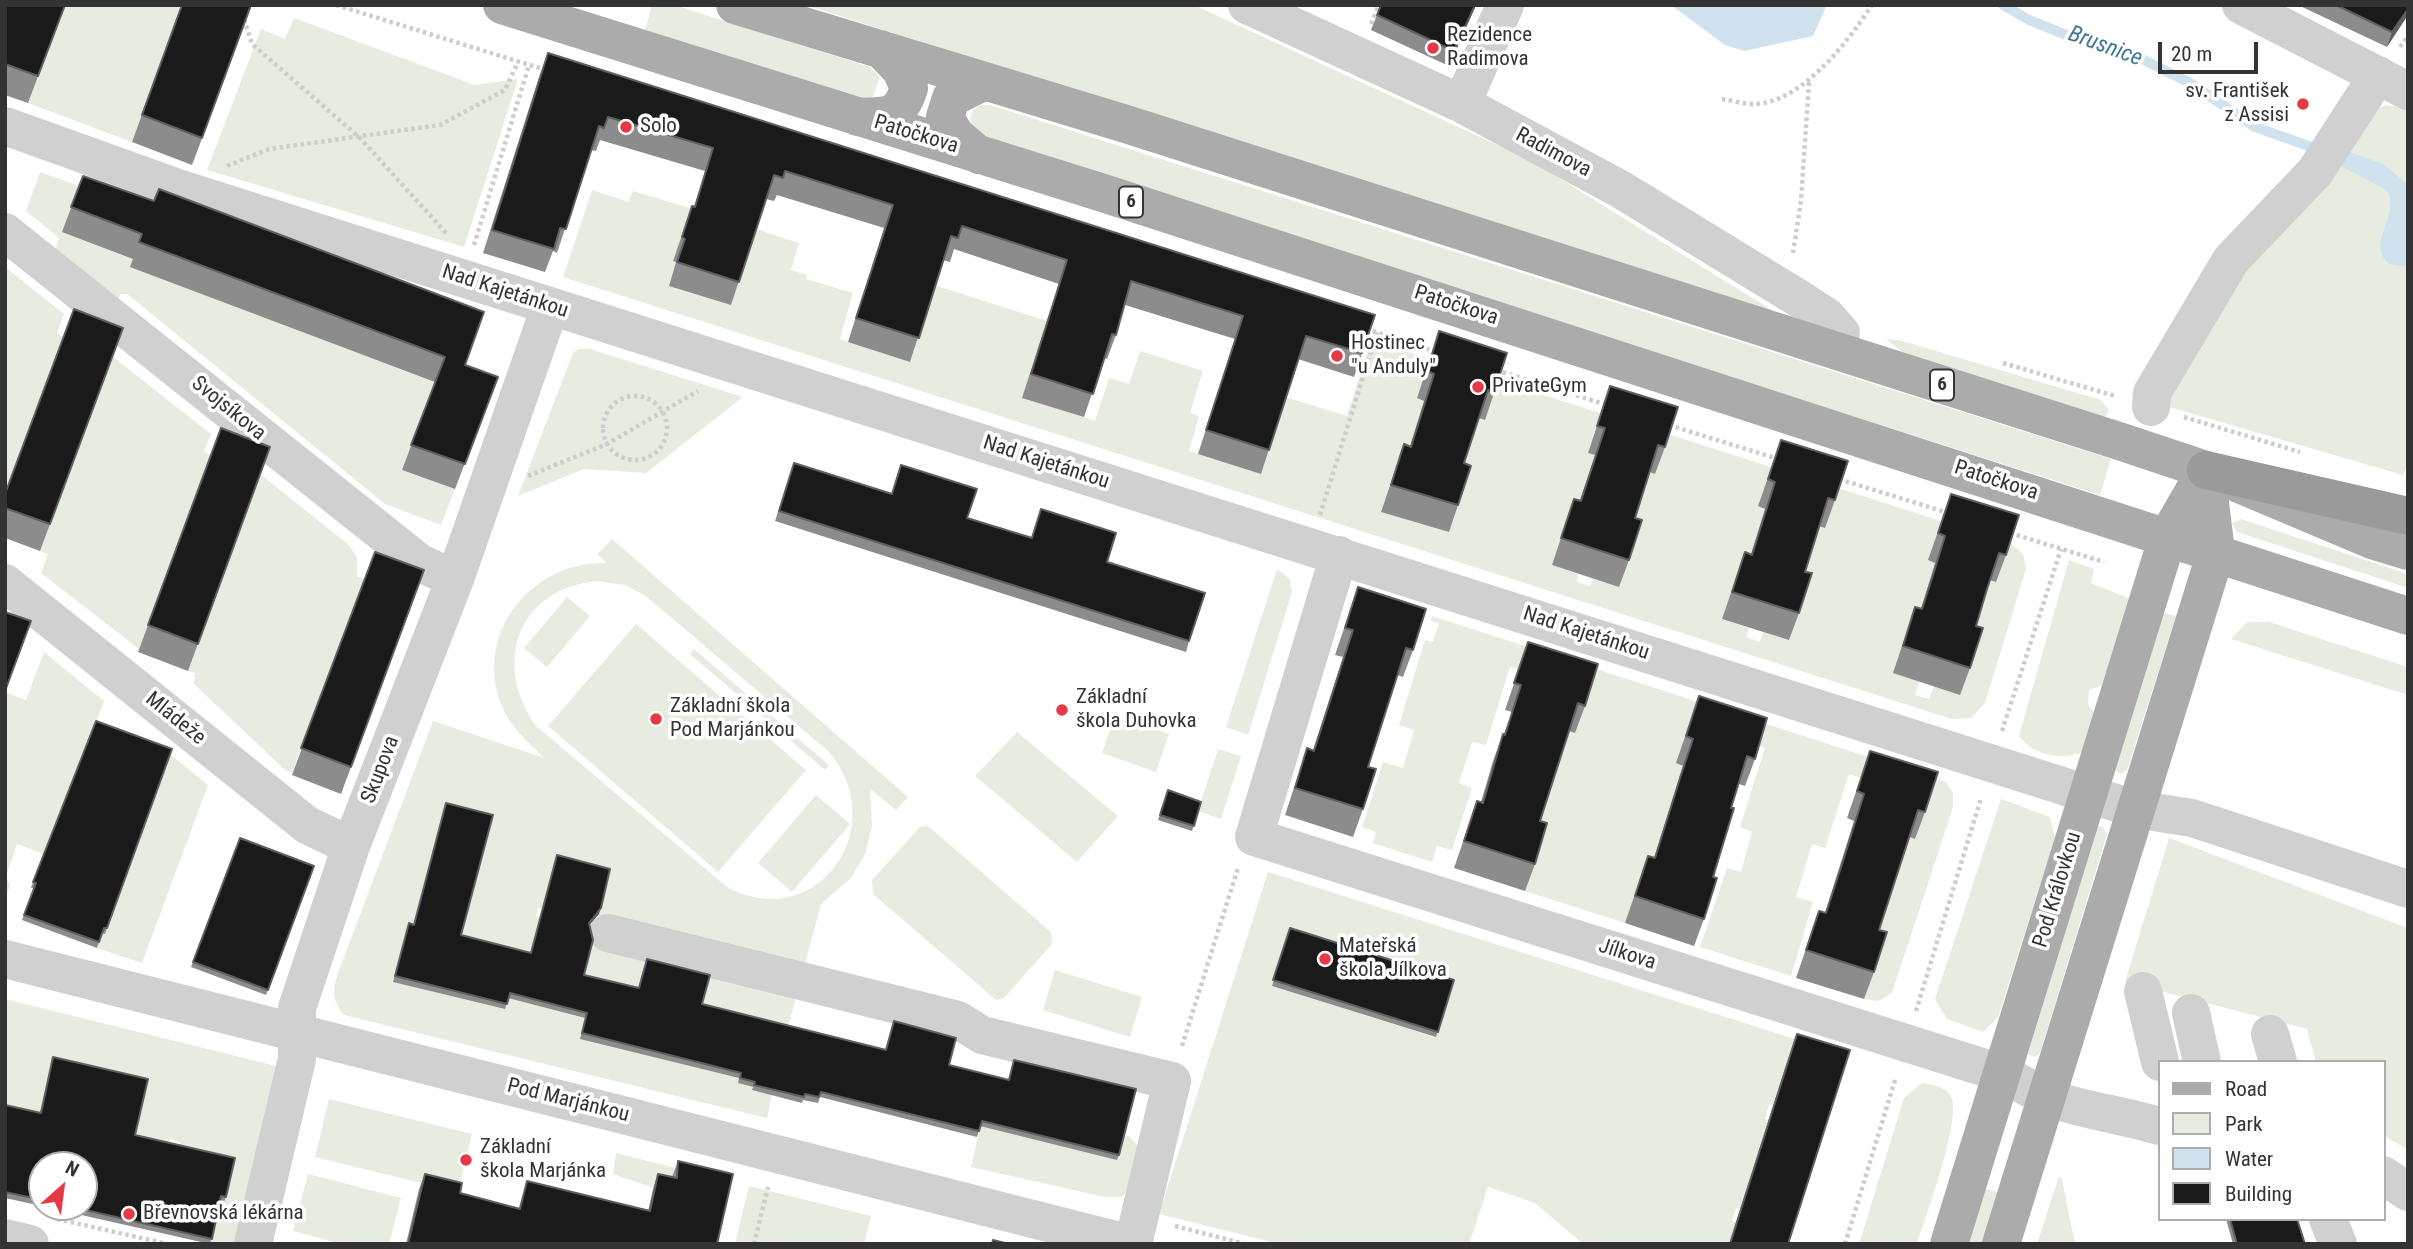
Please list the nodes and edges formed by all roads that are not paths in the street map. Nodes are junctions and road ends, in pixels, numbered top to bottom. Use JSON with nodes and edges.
{"nodes":[{"id":1,"x":502,"y":5,"type":"edge"},
{"id":2,"x":735,"y":5,"type":"edge"},
{"id":3,"x":1247,"y":5,"type":"edge"},
{"id":4,"x":1505,"y":5,"type":"edge"},
{"id":5,"x":2241,"y":5,"type":"edge"},
{"id":6,"x":881,"y":50,"type":"junction"},
{"id":7,"x":2395,"y":71,"type":"edge"},
{"id":8,"x":985,"y":81,"type":"junction"},
{"id":9,"x":1462,"y":104,"type":"junction"},
{"id":10,"x":858,"y":117,"type":"junction"},
{"id":11,"x":5,"y":126,"type":"edge"},
{"id":12,"x":979,"y":155,"type":"junction"},
{"id":13,"x":5,"y":232,"type":"edge"},
{"id":14,"x":550,"y":307,"type":"junction"},
{"id":15,"x":1841,"y":333,"type":"dead end"},
{"id":16,"x":2151,"y":407,"type":"road end"},
{"id":17,"x":2206,"y":470,"type":"junction"},
{"id":18,"x":2408,"y":516,"type":"edge"},
{"id":19,"x":2168,"y":536,"type":"junction"},
{"id":20,"x":1325,"y":551,"type":"junction"},
{"id":21,"x":2408,"y":551,"type":"edge"},
{"id":22,"x":2216,"y":552,"type":"junction"},
{"id":23,"x":455,"y":579,"type":"junction"},
{"id":24,"x":5,"y":583,"type":"edge"},
{"id":25,"x":2408,"y":616,"type":"edge"},
{"id":26,"x":2088,"y":794,"type":"junction"},
{"id":27,"x":2136,"y":809,"type":"junction"},
{"id":28,"x":351,"y":846,"type":"junction"},
{"id":29,"x":2408,"y":889,"type":"edge"},
{"id":30,"x":608,"y":933,"type":"dead end"},
{"id":31,"x":11,"y":956,"type":"edge"},
{"id":32,"x":2143,"y":991,"type":"dead end"},
{"id":33,"x":2191,"y":1013,"type":"dead end"},
{"id":34,"x":296,"y":1032,"type":"junction"},
{"id":35,"x":2160,"y":1060,"type":"edge"},
{"id":36,"x":2202,"y":1060,"type":"edge"},
{"id":37,"x":2001,"y":1073,"type":"junction"},
{"id":38,"x":2046,"y":1097,"type":"junction"},
{"id":39,"x":2158,"y":1126,"type":"edge"},
{"id":40,"x":2385,"y":1176,"type":"edge"},
{"id":41,"x":2408,"y":1192,"type":"edge"},
{"id":42,"x":2329,"y":1221,"type":"edge"},
{"id":43,"x":38,"y":1230,"type":"edge"},
{"id":44,"x":1135,"y":1235,"type":"edge"},
{"id":45,"x":5,"y":1238,"type":"edge"},
{"id":46,"x":253,"y":1244,"type":"edge"},
{"id":47,"x":1949,"y":1244,"type":"edge"},
{"id":48,"x":2001,"y":1244,"type":"edge"},
{"id":49,"x":2337,"y":1244,"type":"edge"}],
"edges":[{"from":1,"to":10,"type":"main road","name":"Patočkova","number":"6"},
{"from":2,"to":6,"type":"main road","number":"6"},
{"from":3,"to":9,"type":"street","name":"Radimova"},
{"from":4,"to":9,"type":"street"},
{"from":5,"to":7,"type":"street"},
{"from":6,"to":8,"type":"main road","number":"6"},
{"from":6,"to":10,"type":"main road"},
{"from":7,"to":16,"type":"street"},
{"from":8,"to":12,"type":"main road"},
{"from":8,"to":17,"type":"main road","number":"6"},
{"from":9,"to":15,"type":"street","name":"Radimova"},
{"from":10,"to":12,"type":"main road","name":"Patočkova","number":"6"},
{"from":11,"to":14,"type":"street","name":"Nad Kajetánkou"},
{"from":12,"to":19,"type":"main road","name":"Patočkova","number":"6"},
{"from":13,"to":23,"type":"street","name":"Svojsíkova"},
{"from":14,"to":20,"type":"street","name":"Nad Kajetánkou"},
{"from":14,"to":23,"type":"street","name":"Skupova"},
{"from":17,"to":18,"type":"highway"},
{"from":17,"to":19,"type":"main road","name":"Pod Královkou"},
{"from":17,"to":21,"type":"main road","number":"6"},
{"from":17,"to":22,"type":"main road"},
{"from":19,"to":22,"type":"main road","name":"Patočkova","number":"6"},
{"from":19,"to":26,"type":"main road","name":"Pod Královkou"},
{"from":20,"to":26,"type":"street","name":"Nad Kajetánkou"},
{"from":20,"to":37,"type":"street","name":"Jílkova"},
{"from":22,"to":25,"type":"main road","name":"Patočkova","number":"6"},
{"from":22,"to":27,"type":"main road"},
{"from":23,"to":28,"type":"street","name":"Skupova"},
{"from":24,"to":28,"type":"street","name":"Mládeže"},
{"from":26,"to":27,"type":"street","name":"Nad Kajetánkou"},
{"from":26,"to":37,"type":"main road","name":"Pod Královkou"},
{"from":27,"to":29,"type":"street","name":"Nad Kajetánkou"},
{"from":27,"to":38,"type":"main road"},
{"from":28,"to":34,"type":"street","name":"Skupova"},
{"from":30,"to":44,"type":"street"},
{"from":31,"to":34,"type":"street","name":"Pod Marjánkou"},
{"from":32,"to":35,"type":"street"},
{"from":33,"to":36,"type":"street"},
{"from":34,"to":44,"type":"street","name":"Pod Marjánkou"},
{"from":34,"to":46,"type":"street","name":"Skupova"},
{"from":37,"to":38,"type":"street","name":"Jílkova"},
{"from":37,"to":47,"type":"main road","name":"Pod Královkou"},
{"from":38,"to":39,"type":"street","name":"Jílkova"},
{"from":38,"to":48,"type":"main road"},
{"from":40,"to":41,"type":"street"},
{"from":42,"to":49,"type":"street"},
{"from":43,"to":45,"type":"street"}]}
